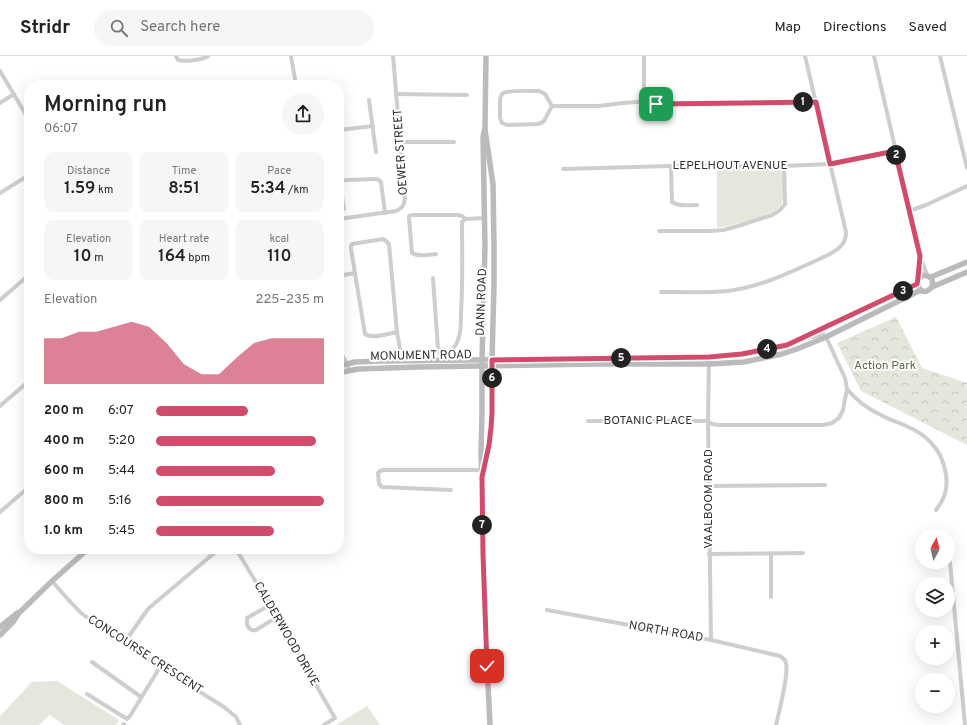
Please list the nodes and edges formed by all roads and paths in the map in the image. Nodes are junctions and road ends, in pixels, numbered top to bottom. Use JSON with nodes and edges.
{"nodes":[{"id":1,"x":176,"y":56,"type":"edge"},
{"id":2,"x":208,"y":56,"type":"edge"},
{"id":3,"x":291,"y":56,"type":"edge"},
{"id":4,"x":393,"y":56,"type":"edge"},
{"id":5,"x":486,"y":56,"type":"edge"},
{"id":6,"x":644,"y":56,"type":"edge"},
{"id":7,"x":805,"y":56,"type":"edge"},
{"id":8,"x":874,"y":56,"type":"edge"},
{"id":9,"x":940,"y":56,"type":"edge"},
{"id":10,"x":0,"y":71,"type":"edge"},
{"id":11,"x":295,"y":80,"type":"edge"},
{"id":12,"x":14,"y":94,"type":"junction"},
{"id":13,"x":396,"y":94,"type":"junction"},
{"id":14,"x":467,"y":96,"type":"dead end"},
{"id":15,"x":370,"y":100,"type":"dead end"},
{"id":16,"x":650,"y":101,"type":"junction"},
{"id":17,"x":816,"y":102,"type":"junction"},
{"id":18,"x":0,"y":103,"type":"edge"},
{"id":19,"x":552,"y":106,"type":"junction"},
{"id":20,"x":24,"y":111,"type":"edge"},
{"id":21,"x":373,"y":126,"type":"junction"},
{"id":22,"x":485,"y":128,"type":"junction"},
{"id":23,"x":344,"y":129,"type":"edge"},
{"id":24,"x":400,"y":142,"type":"junction"},
{"id":25,"x":454,"y":142,"type":"dead end"},
{"id":26,"x":895,"y":151,"type":"junction"},
{"id":27,"x":376,"y":152,"type":"dead end"},
{"id":28,"x":830,"y":164,"type":"junction"},
{"id":29,"x":671,"y":166,"type":"junction"},
{"id":30,"x":784,"y":166,"type":"junction"},
{"id":31,"x":967,"y":168,"type":"edge"},
{"id":32,"x":563,"y":169,"type":"dead end"},
{"id":33,"x":24,"y":178,"type":"edge"},
{"id":34,"x":344,"y":181,"type":"edge"},
{"id":35,"x":967,"y":186,"type":"edge"},
{"id":36,"x":0,"y":193,"type":"edge"},
{"id":37,"x":697,"y":205,"type":"dead end"},
{"id":38,"x":909,"y":211,"type":"junction"},
{"id":39,"x":385,"y":213,"type":"junction"},
{"id":40,"x":344,"y":218,"type":"edge"},
{"id":41,"x":485,"y":218,"type":"junction"},
{"id":42,"x":466,"y":219,"type":"junction"},
{"id":43,"x":659,"y":231,"type":"dead end"},
{"id":44,"x":436,"y":254,"type":"dead end"},
{"id":45,"x":920,"y":256,"type":"junction"},
{"id":46,"x":967,"y":262,"type":"edge"},
{"id":47,"x":967,"y":272,"type":"edge"},
{"id":48,"x":354,"y":273,"type":"junction"},
{"id":49,"x":344,"y":275,"type":"edge"},
{"id":50,"x":929,"y":276,"type":"junction"},
{"id":51,"x":433,"y":278,"type":"dead end"},
{"id":52,"x":24,"y":279,"type":"edge"},
{"id":53,"x":918,"y":281,"type":"junction"},
{"id":54,"x":932,"y":287,"type":"junction"},
{"id":55,"x":922,"y":290,"type":"junction"},
{"id":56,"x":660,"y":292,"type":"dead end"},
{"id":57,"x":0,"y":300,"type":"edge"},
{"id":58,"x":397,"y":332,"type":"junction"},
{"id":59,"x":826,"y":337,"type":"junction"},
{"id":60,"x":802,"y":338,"type":"junction"},
{"id":61,"x":400,"y":349,"type":"dead end"},
{"id":62,"x":737,"y":355,"type":"junction"},
{"id":63,"x":709,"y":357,"type":"junction"},
{"id":64,"x":758,"y":360,"type":"junction"},
{"id":65,"x":492,"y":362,"type":"junction"},
{"id":66,"x":482,"y":363,"type":"junction"},
{"id":67,"x":709,"y":364,"type":"junction"},
{"id":68,"x":344,"y":365,"type":"edge"},
{"id":69,"x":344,"y":372,"type":"edge"},
{"id":70,"x":24,"y":385,"type":"edge"},
{"id":71,"x":847,"y":389,"type":"junction"},
{"id":72,"x":0,"y":406,"type":"edge"},
{"id":73,"x":588,"y":421,"type":"dead end"},
{"id":74,"x":708,"y":421,"type":"junction"},
{"id":75,"x":482,"y":470,"type":"junction"},
{"id":76,"x":482,"y":477,"type":"junction"},
{"id":77,"x":825,"y":485,"type":"dead end"},
{"id":78,"x":709,"y":486,"type":"junction"},
{"id":79,"x":451,"y":490,"type":"dead end"},
{"id":80,"x":24,"y":491,"type":"edge"},
{"id":81,"x":936,"y":510,"type":"dead end"},
{"id":82,"x":0,"y":512,"type":"edge"},
{"id":83,"x":803,"y":553,"type":"dead end"},
{"id":84,"x":82,"y":554,"type":"edge"},
{"id":85,"x":214,"y":554,"type":"edge"},
{"id":86,"x":239,"y":554,"type":"edge"},
{"id":87,"x":709,"y":554,"type":"junction"},
{"id":88,"x":771,"y":554,"type":"junction"},
{"id":89,"x":951,"y":569,"type":"edge"},
{"id":90,"x":52,"y":581,"type":"junction"},
{"id":91,"x":771,"y":596,"type":"dead end"},
{"id":92,"x":270,"y":604,"type":"junction"},
{"id":93,"x":547,"y":610,"type":"dead end"},
{"id":94,"x":19,"y":613,"type":"junction"},
{"id":95,"x":277,"y":617,"type":"junction"},
{"id":96,"x":0,"y":627,"type":"edge"},
{"id":97,"x":0,"y":635,"type":"edge"},
{"id":98,"x":711,"y":640,"type":"junction"},
{"id":99,"x":124,"y":643,"type":"junction"},
{"id":100,"x":92,"y":662,"type":"dead end"},
{"id":101,"x":160,"y":667,"type":"junction"},
{"id":102,"x":86,"y":694,"type":"dead end"},
{"id":103,"x":141,"y":697,"type":"junction"},
{"id":104,"x":240,"y":725,"type":"edge"},
{"id":105,"x":324,"y":725,"type":"edge"},
{"id":106,"x":490,"y":725,"type":"edge"},
{"id":107,"x":776,"y":725,"type":"edge"},
{"id":108,"x":965,"y":725,"type":"edge"}],
"edges":[{"from":1,"to":2,"type":"street"},
{"from":3,"to":11,"type":"street"},
{"from":4,"to":13,"type":"street","name":"OEWER STREET"},
{"from":5,"to":22,"type":"main road","name":"DANN ROAD"},
{"from":6,"to":16,"type":"street"},
{"from":7,"to":17,"type":"street"},
{"from":8,"to":26,"type":"street"},
{"from":9,"to":31,"type":"street"},
{"from":10,"to":12,"type":"street"},
{"from":12,"to":18,"type":"street"},
{"from":12,"to":20,"type":"street"},
{"from":13,"to":14,"type":"street"},
{"from":13,"to":24,"type":"street","name":"OEWER STREET"},
{"from":15,"to":21,"type":"street"},
{"from":16,"to":17,"type":"street"},
{"from":16,"to":19,"type":"street"},
{"from":17,"to":28,"type":"street"},
{"from":19,"to":19,"type":"street"},
{"from":21,"to":23,"type":"street"},
{"from":21,"to":27,"type":"street"},
{"from":22,"to":41,"type":"main road","name":"DANN ROAD"},
{"from":22,"to":65,"type":"main road","name":"DANN ROAD"},
{"from":24,"to":25,"type":"street"},
{"from":24,"to":39,"type":"street","name":"OEWER STREET"},
{"from":26,"to":28,"type":"street","name":"LEPELHOUT AVENUE"},
{"from":26,"to":38,"type":"street"},
{"from":28,"to":30,"type":"street","name":"LEPELHOUT AVENUE"},
{"from":28,"to":56,"type":"street"},
{"from":29,"to":30,"type":"street","name":"LEPELHOUT AVENUE"},
{"from":29,"to":32,"type":"street","name":"LEPELHOUT AVENUE"},
{"from":29,"to":37,"type":"street"},
{"from":30,"to":43,"type":"street"},
{"from":33,"to":36,"type":"street"},
{"from":34,"to":39,"type":"street"},
{"from":35,"to":38,"type":"street"},
{"from":38,"to":45,"type":"street"},
{"from":39,"to":40,"type":"street","name":"OEWER STREET"},
{"from":41,"to":42,"type":"street"},
{"from":41,"to":66,"type":"main road","name":"DANN ROAD"},
{"from":42,"to":44,"type":"street"},
{"from":42,"to":51,"type":"street"},
{"from":45,"to":50,"type":"street"},
{"from":45,"to":53,"type":"street"},
{"from":46,"to":50,"type":"main road"},
{"from":47,"to":54,"type":"main road"},
{"from":48,"to":49,"type":"street"},
{"from":48,"to":58,"type":"street"},
{"from":48,"to":58,"type":"street"},
{"from":50,"to":53,"type":"main road"},
{"from":50,"to":54,"type":"main road"},
{"from":52,"to":57,"type":"street"},
{"from":53,"to":55,"type":"main road"},
{"from":53,"to":60,"type":"main road","name":"MONUMENT ROAD"},
{"from":54,"to":55,"type":"main road"},
{"from":55,"to":59,"type":"main road","name":"MONUMENT ROAD"},
{"from":58,"to":61,"type":"street"},
{"from":59,"to":60,"type":"street"},
{"from":59,"to":64,"type":"main road","name":"MONUMENT ROAD"},
{"from":59,"to":71,"type":"street"},
{"from":60,"to":62,"type":"main road","name":"MONUMENT ROAD"},
{"from":62,"to":63,"type":"main road","name":"MONUMENT ROAD"},
{"from":62,"to":64,"type":"main road"},
{"from":63,"to":65,"type":"main road","name":"MONUMENT ROAD"},
{"from":63,"to":67,"type":"street","name":"VAALBOOM ROAD"},
{"from":64,"to":67,"type":"main road","name":"MONUMENT ROAD"},
{"from":65,"to":66,"type":"main road","name":"MONUMENT ROAD"},
{"from":65,"to":67,"type":"main road","name":"MONUMENT ROAD"},
{"from":65,"to":76,"type":"main road","name":"DANN ROAD"},
{"from":66,"to":68,"type":"main road","name":"MONUMENT ROAD"},
{"from":66,"to":69,"type":"main road","name":"MONUMENT ROAD"},
{"from":66,"to":75,"type":"main road","name":"DANN ROAD"},
{"from":67,"to":74,"type":"street","name":"VAALBOOM ROAD"},
{"from":70,"to":72,"type":"street"},
{"from":71,"to":74,"type":"street","name":"BOTANIC PLACE"},
{"from":71,"to":81,"type":"street"},
{"from":73,"to":74,"type":"street","name":"BOTANIC PLACE"},
{"from":74,"to":78,"type":"street","name":"VAALBOOM ROAD"},
{"from":75,"to":76,"type":"main road","name":"DANN ROAD"},
{"from":75,"to":79,"type":"street"},
{"from":76,"to":106,"type":"main road","name":"DANN ROAD"},
{"from":77,"to":78,"type":"street"},
{"from":78,"to":87,"type":"street","name":"VAALBOOM ROAD"},
{"from":80,"to":82,"type":"street"},
{"from":83,"to":88,"type":"street"},
{"from":84,"to":90,"type":"main road"},
{"from":85,"to":99,"type":"street"},
{"from":86,"to":92,"type":"street","name":"CALDERWOOD DRIVE"},
{"from":87,"to":88,"type":"street"},
{"from":87,"to":98,"type":"street","name":"VAALBOOM ROAD"},
{"from":88,"to":91,"type":"street"},
{"from":89,"to":108,"type":"street"},
{"from":90,"to":94,"type":"main road"},
{"from":90,"to":99,"type":"street","name":"CONCOURSE CRESCENT"},
{"from":92,"to":95,"type":"street","name":"CALDERWOOD DRIVE"},
{"from":92,"to":95,"type":"street"},
{"from":93,"to":98,"type":"street","name":"NORTH ROAD"},
{"from":94,"to":96,"type":"main road"},
{"from":94,"to":97,"type":"main road"},
{"from":95,"to":105,"type":"street","name":"CALDERWOOD DRIVE"},
{"from":98,"to":107,"type":"street","name":"NORTH ROAD"},
{"from":99,"to":101,"type":"street","name":"CONCOURSE CRESCENT"},
{"from":100,"to":103,"type":"street"},
{"from":101,"to":103,"type":"street"},
{"from":101,"to":104,"type":"street","name":"CONCOURSE CRESCENT"},
{"from":102,"to":103,"type":"street"}]}
